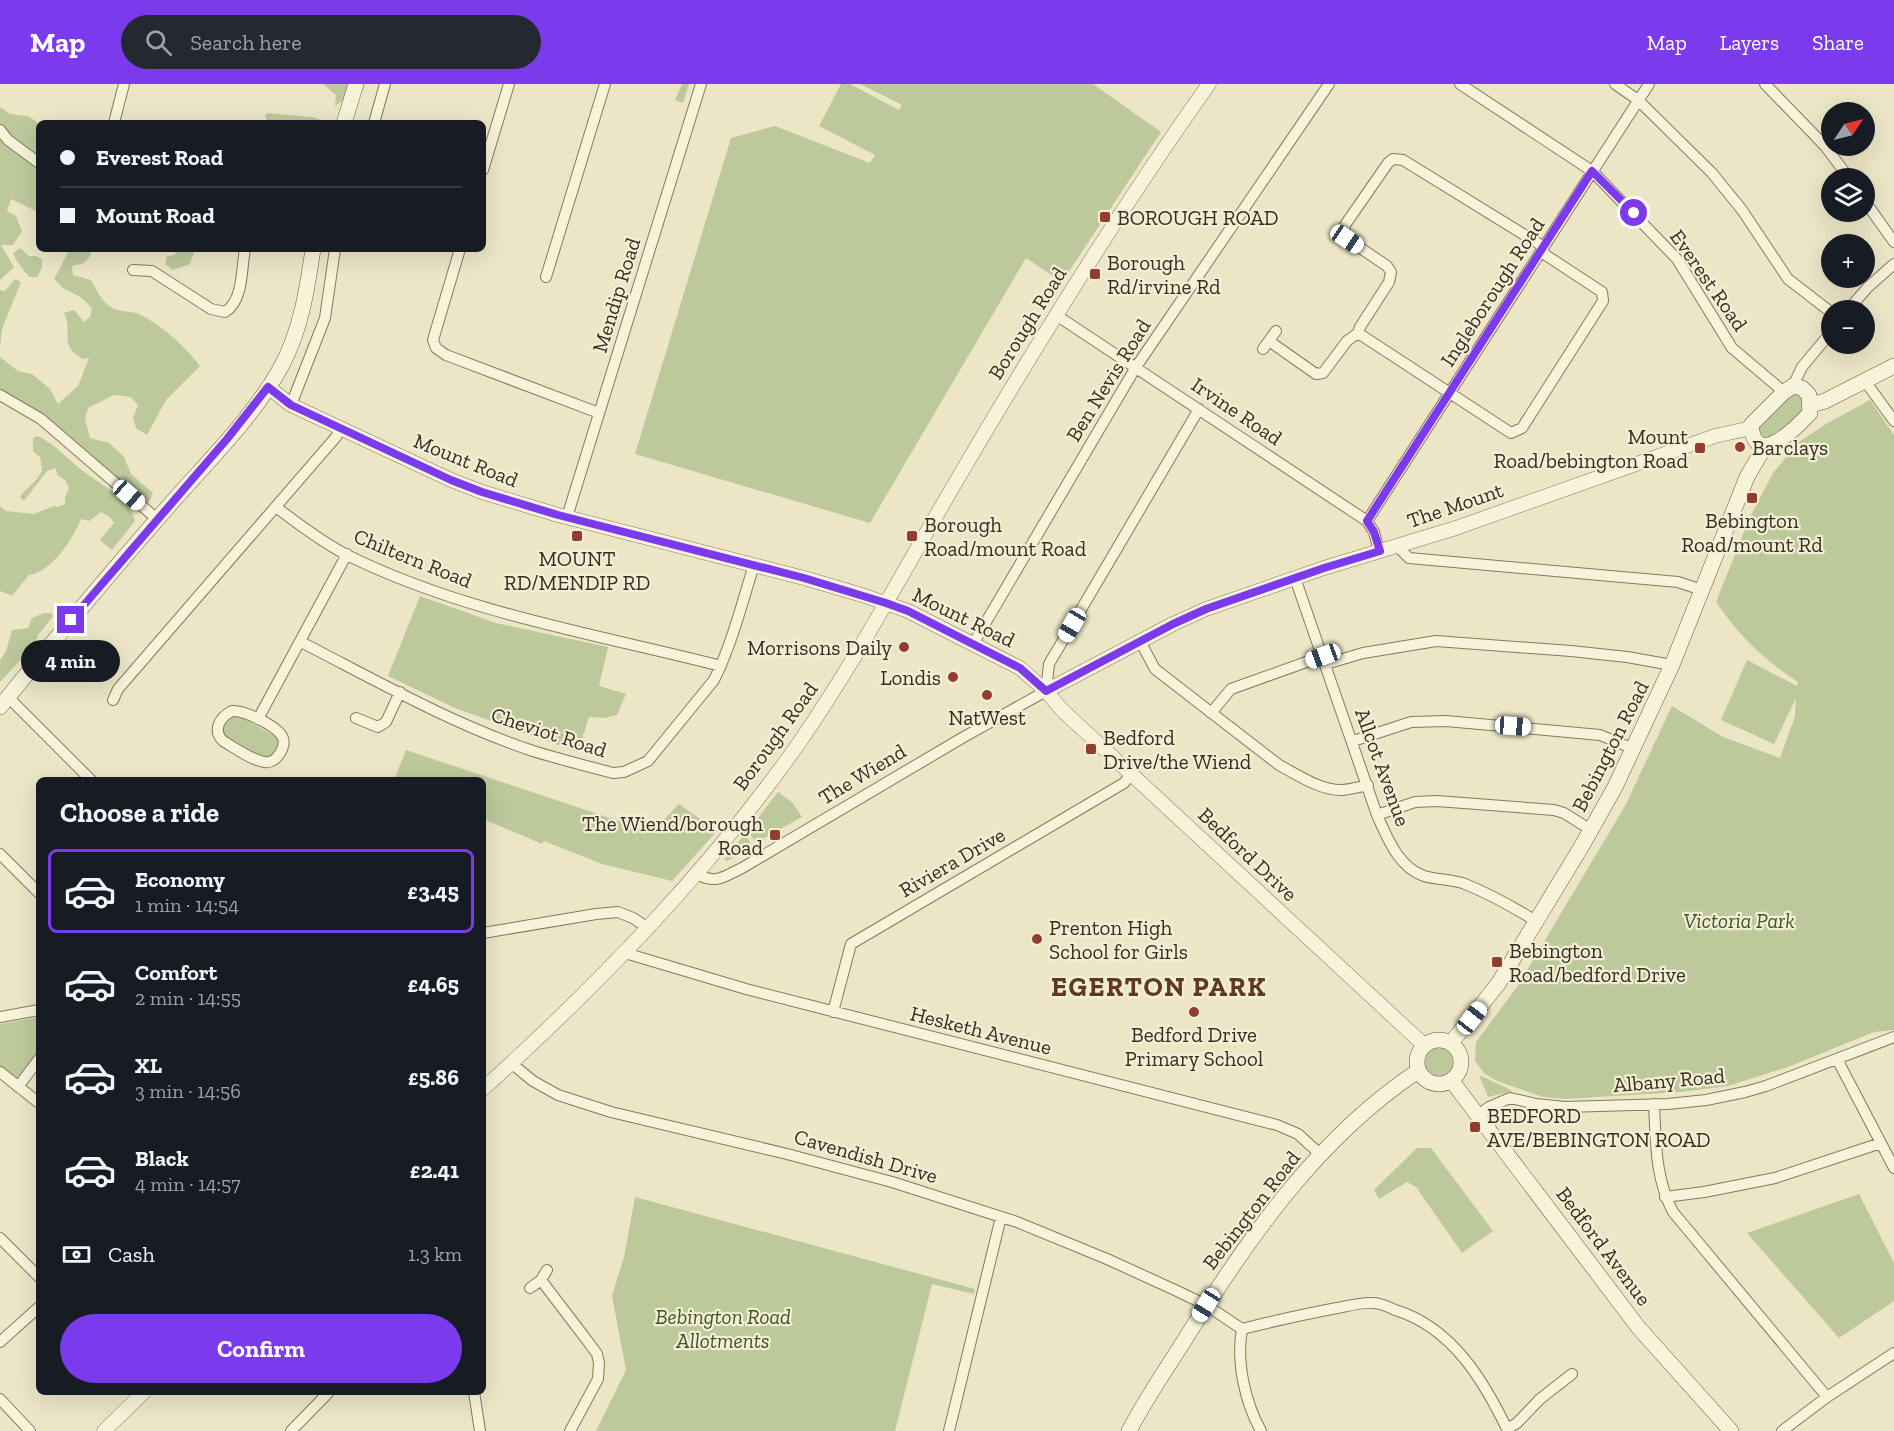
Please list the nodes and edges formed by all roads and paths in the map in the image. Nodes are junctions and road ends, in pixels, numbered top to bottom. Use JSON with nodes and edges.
{"nodes":[{"id":1,"x":124,"y":84,"type":"edge"},
{"id":2,"x":356,"y":84,"type":"edge"},
{"id":3,"x":386,"y":84,"type":"edge"},
{"id":4,"x":509,"y":84,"type":"edge"},
{"id":5,"x":605,"y":84,"type":"edge"},
{"id":6,"x":701,"y":84,"type":"edge"},
{"id":7,"x":1209,"y":84,"type":"edge"},
{"id":8,"x":1329,"y":84,"type":"edge"},
{"id":9,"x":1460,"y":84,"type":"edge"},
{"id":10,"x":1615,"y":84,"type":"edge"},
{"id":11,"x":1649,"y":84,"type":"edge"},
{"id":12,"x":1765,"y":84,"type":"edge"},
{"id":13,"x":1638,"y":100,"type":"junction"},
{"id":14,"x":115,"y":120,"type":"edge"},
{"id":15,"x":345,"y":120,"type":"edge"},
{"id":16,"x":375,"y":120,"type":"edge"},
{"id":17,"x":0,"y":130,"type":"edge"},
{"id":18,"x":486,"y":160,"type":"edge"},
{"id":19,"x":36,"y":161,"type":"edge"},
{"id":20,"x":1842,"y":168,"type":"edge"},
{"id":21,"x":1592,"y":171,"type":"junction"},
{"id":22,"x":1875,"y":215,"type":"edge"},
{"id":23,"x":1894,"y":242,"type":"edge"},
{"id":24,"x":1542,"y":250,"type":"junction"},
{"id":25,"x":244,"y":252,"type":"edge"},
{"id":26,"x":312,"y":252,"type":"edge"},
{"id":27,"x":335,"y":252,"type":"edge"},
{"id":28,"x":459,"y":252,"type":"edge"},
{"id":29,"x":1894,"y":264,"type":"edge"},
{"id":30,"x":133,"y":270,"type":"dead end"},
{"id":31,"x":546,"y":277,"type":"dead end"},
{"id":32,"x":1857,"y":300,"type":"edge"},
{"id":33,"x":1821,"y":304,"type":"edge"},
{"id":34,"x":1056,"y":315,"type":"junction"},
{"id":35,"x":1276,"y":331,"type":"dead end"},
{"id":36,"x":1358,"y":333,"type":"junction"},
{"id":37,"x":1821,"y":344,"type":"edge"},
{"id":38,"x":1894,"y":366,"type":"edge"},
{"id":39,"x":1136,"y":367,"type":"junction"},
{"id":40,"x":1865,"y":381,"type":"junction"},
{"id":41,"x":268,"y":387,"type":"junction"},
{"id":42,"x":1788,"y":389,"type":"junction"},
{"id":43,"x":1449,"y":394,"type":"junction"},
{"id":44,"x":0,"y":395,"type":"edge"},
{"id":45,"x":291,"y":405,"type":"junction"},
{"id":46,"x":1811,"y":405,"type":"junction"},
{"id":47,"x":1199,"y":409,"type":"junction"},
{"id":48,"x":599,"y":413,"type":"junction"},
{"id":49,"x":1894,"y":421,"type":"edge"},
{"id":50,"x":1751,"y":428,"type":"junction"},
{"id":51,"x":340,"y":429,"type":"junction"},
{"id":52,"x":1765,"y":446,"type":"junction"},
{"id":53,"x":276,"y":507,"type":"junction"},
{"id":54,"x":567,"y":517,"type":"junction"},
{"id":55,"x":157,"y":519,"type":"junction"},
{"id":56,"x":1367,"y":521,"type":"junction"},
{"id":57,"x":1398,"y":547,"type":"junction"},
{"id":58,"x":1380,"y":551,"type":"junction"},
{"id":59,"x":347,"y":554,"type":"junction"},
{"id":60,"x":754,"y":565,"type":"junction"},
{"id":61,"x":1295,"y":578,"type":"junction"},
{"id":62,"x":1702,"y":590,"type":"junction"},
{"id":63,"x":886,"y":603,"type":"junction"},
{"id":64,"x":1140,"y":641,"type":"junction"},
{"id":65,"x":302,"y":642,"type":"junction"},
{"id":66,"x":973,"y":644,"type":"junction"},
{"id":67,"x":1324,"y":660,"type":"junction"},
{"id":68,"x":1672,"y":665,"type":"junction"},
{"id":69,"x":722,"y":666,"type":"junction"},
{"id":70,"x":1046,"y":691,"type":"junction"},
{"id":71,"x":400,"y":692,"type":"junction"},
{"id":72,"x":113,"y":700,"type":"dead end"},
{"id":73,"x":4,"y":702,"type":"edge"},
{"id":74,"x":1211,"y":713,"type":"junction"},
{"id":75,"x":356,"y":718,"type":"dead end"},
{"id":76,"x":258,"y":719,"type":"junction"},
{"id":77,"x":1353,"y":741,"type":"junction"},
{"id":78,"x":1634,"y":749,"type":"junction"},
{"id":79,"x":1131,"y":774,"type":"junction"},
{"id":80,"x":88,"y":777,"type":"edge"},
{"id":81,"x":1368,"y":785,"type":"junction"},
{"id":82,"x":1377,"y":814,"type":"junction"},
{"id":83,"x":1591,"y":830,"type":"junction"},
{"id":84,"x":0,"y":854,"type":"edge"},
{"id":85,"x":695,"y":874,"type":"junction"},
{"id":86,"x":36,"y":889,"type":"edge"},
{"id":87,"x":1536,"y":921,"type":"junction"},
{"id":88,"x":648,"y":928,"type":"junction"},
{"id":89,"x":486,"y":932,"type":"edge"},
{"id":90,"x":625,"y":953,"type":"junction"},
{"id":91,"x":36,"y":1011,"type":"edge"},
{"id":92,"x":833,"y":1012,"type":"junction"},
{"id":93,"x":0,"y":1017,"type":"edge"},
{"id":94,"x":1894,"y":1037,"type":"edge"},
{"id":95,"x":1451,"y":1043,"type":"junction"},
{"id":96,"x":1424,"y":1046,"type":"junction"},
{"id":97,"x":1837,"y":1059,"type":"junction"},
{"id":98,"x":36,"y":1063,"type":"edge"},
{"id":99,"x":511,"y":1063,"type":"junction"},
{"id":100,"x":1418,"y":1071,"type":"junction"},
{"id":101,"x":0,"y":1072,"type":"edge"},
{"id":102,"x":1451,"y":1080,"type":"junction"},
{"id":103,"x":18,"y":1086,"type":"junction"},
{"id":104,"x":486,"y":1086,"type":"edge"},
{"id":105,"x":36,"y":1101,"type":"edge"},
{"id":106,"x":1654,"y":1104,"type":"junction"},
{"id":107,"x":1478,"y":1114,"type":"junction"},
{"id":108,"x":1881,"y":1143,"type":"junction"},
{"id":109,"x":1321,"y":1155,"type":"junction"},
{"id":110,"x":1894,"y":1168,"type":"edge"},
{"id":111,"x":1665,"y":1197,"type":"junction"},
{"id":112,"x":1001,"y":1217,"type":"junction"},
{"id":113,"x":0,"y":1238,"type":"edge"},
{"id":114,"x":36,"y":1274,"type":"edge"},
{"id":115,"x":530,"y":1288,"type":"dead end"},
{"id":116,"x":1206,"y":1305,"type":"junction"},
{"id":117,"x":36,"y":1310,"type":"edge"},
{"id":118,"x":1242,"y":1329,"type":"junction"},
{"id":119,"x":0,"y":1342,"type":"edge"},
{"id":120,"x":1894,"y":1353,"type":"edge"},
{"id":121,"x":1572,"y":1374,"type":"dead end"},
{"id":122,"x":141,"y":1395,"type":"edge"},
{"id":123,"x":326,"y":1395,"type":"edge"},
{"id":124,"x":474,"y":1395,"type":"edge"},
{"id":125,"x":1827,"y":1397,"type":"junction"},
{"id":126,"x":0,"y":1398,"type":"edge"},
{"id":127,"x":478,"y":1430,"type":"edge"},
{"id":128,"x":1508,"y":1430,"type":"edge"},
{"id":129,"x":30,"y":1431,"type":"edge"},
{"id":130,"x":104,"y":1431,"type":"edge"},
{"id":131,"x":291,"y":1431,"type":"edge"},
{"id":132,"x":570,"y":1431,"type":"edge"},
{"id":133,"x":949,"y":1431,"type":"edge"},
{"id":134,"x":1129,"y":1431,"type":"edge"},
{"id":135,"x":1261,"y":1431,"type":"edge"},
{"id":136,"x":1731,"y":1431,"type":"edge"},
{"id":137,"x":1782,"y":1431,"type":"edge"}],
"edges":[{"from":1,"to":14,"type":"street"},
{"from":2,"to":15,"type":"main road"},
{"from":3,"to":16,"type":"street"},
{"from":4,"to":18,"type":"street"},
{"from":5,"to":31,"type":"street"},
{"from":6,"to":48,"type":"street","name":"Mendip Road"},
{"from":7,"to":34,"type":"street","name":"Borough Road"},
{"from":8,"to":39,"type":"street","name":"Ben Nevis Road"},
{"from":9,"to":21,"type":"street","name":"Everest Road"},
{"from":10,"to":13,"type":"street"},
{"from":11,"to":13,"type":"street","name":"Ingleborough Road"},
{"from":12,"to":20,"type":"street"},
{"from":13,"to":21,"type":"street","name":"Ingleborough Road"},
{"from":13,"to":33,"type":"street"},
{"from":17,"to":19,"type":"street"},
{"from":21,"to":24,"type":"street","name":"Ingleborough Road"},
{"from":21,"to":42,"type":"street","name":"Everest Road"},
{"from":22,"to":23,"type":"street"},
{"from":24,"to":36,"type":"street"},
{"from":24,"to":43,"type":"street","name":"Ingleborough Road"},
{"from":24,"to":43,"type":"street"},
{"from":25,"to":30,"type":"street"},
{"from":26,"to":41,"type":"main road"},
{"from":27,"to":45,"type":"street"},
{"from":28,"to":48,"type":"street"},
{"from":29,"to":32,"type":"street"},
{"from":34,"to":39,"type":"street","name":"Irvine Road"},
{"from":34,"to":63,"type":"street","name":"Borough Road"},
{"from":35,"to":36,"type":"street"},
{"from":36,"to":43,"type":"street"},
{"from":37,"to":42,"type":"street"},
{"from":38,"to":40,"type":"main road"},
{"from":39,"to":47,"type":"street","name":"Irvine Road"},
{"from":39,"to":66,"type":"street","name":"Ben Nevis Road"},
{"from":40,"to":46,"type":"main road"},
{"from":40,"to":49,"type":"street"},
{"from":41,"to":45,"type":"street","name":"Mount Road"},
{"from":41,"to":55,"type":"main road"},
{"from":42,"to":46,"type":"main road"},
{"from":42,"to":50,"type":"main road"},
{"from":43,"to":56,"type":"street","name":"Ingleborough Road"},
{"from":44,"to":55,"type":"street"},
{"from":45,"to":51,"type":"street","name":"Mount Road"},
{"from":46,"to":52,"type":"main road"},
{"from":47,"to":56,"type":"street","name":"Irvine Road"},
{"from":47,"to":70,"type":"street"},
{"from":48,"to":54,"type":"street","name":"Mendip Road"},
{"from":50,"to":52,"type":"main road"},
{"from":50,"to":57,"type":"street","name":"The Mount"},
{"from":51,"to":53,"type":"street"},
{"from":51,"to":54,"type":"street","name":"Mount Road"},
{"from":52,"to":62,"type":"main road","name":"Bebington Road"},
{"from":53,"to":59,"type":"street","name":"Chiltern Road"},
{"from":53,"to":72,"type":"street"},
{"from":54,"to":60,"type":"street","name":"Mount Road"},
{"from":55,"to":73,"type":"main road"},
{"from":56,"to":58,"type":"street"},
{"from":57,"to":58,"type":"street","name":"The Mount"},
{"from":57,"to":62,"type":"street"},
{"from":58,"to":61,"type":"street","name":"The Mount"},
{"from":59,"to":65,"type":"street"},
{"from":59,"to":69,"type":"street","name":"Chiltern Road"},
{"from":60,"to":63,"type":"street","name":"Mount Road"},
{"from":60,"to":69,"type":"street","name":"Cheviot Road"},
{"from":61,"to":64,"type":"street","name":"The Mount"},
{"from":61,"to":67,"type":"street","name":"Allcot Avenue"},
{"from":62,"to":68,"type":"main road","name":"Bebington Road"},
{"from":63,"to":66,"type":"street","name":"Mount Road"},
{"from":63,"to":85,"type":"street","name":"Borough Road"},
{"from":64,"to":70,"type":"street","name":"The Mount"},
{"from":64,"to":74,"type":"street"},
{"from":65,"to":71,"type":"street","name":"Cheviot Road"},
{"from":65,"to":76,"type":"street"},
{"from":66,"to":70,"type":"street","name":"Mount Road"},
{"from":67,"to":68,"type":"street"},
{"from":67,"to":74,"type":"street"},
{"from":67,"to":77,"type":"street","name":"Allcot Avenue"},
{"from":68,"to":78,"type":"main road","name":"Bebington Road"},
{"from":69,"to":71,"type":"street","name":"Cheviot Road"},
{"from":70,"to":79,"type":"street","name":"Bedford Drive"},
{"from":70,"to":85,"type":"street","name":"The Wiend"},
{"from":71,"to":75,"type":"street"},
{"from":73,"to":80,"type":"street"},
{"from":74,"to":81,"type":"street"},
{"from":76,"to":76,"type":"street"},
{"from":77,"to":78,"type":"street"},
{"from":77,"to":81,"type":"street","name":"Allcot Avenue"},
{"from":78,"to":83,"type":"main road","name":"Bebington Road"},
{"from":79,"to":92,"type":"street","name":"Riviera Drive"},
{"from":79,"to":96,"type":"street","name":"Bedford Drive"},
{"from":81,"to":82,"type":"street","name":"Allcot Avenue"},
{"from":82,"to":83,"type":"street"},
{"from":82,"to":87,"type":"street","name":"Allcot Avenue"},
{"from":83,"to":87,"type":"main road","name":"Bebington Road"},
{"from":84,"to":86,"type":"street"},
{"from":85,"to":88,"type":"street","name":"Borough Road"},
{"from":87,"to":95,"type":"main road","name":"Bebington Road"},
{"from":88,"to":89,"type":"street"},
{"from":88,"to":90,"type":"street","name":"Borough Road"},
{"from":90,"to":92,"type":"street","name":"Hesketh Avenue"},
{"from":90,"to":99,"type":"street","name":"Borough Road"},
{"from":91,"to":93,"type":"street"},
{"from":92,"to":109,"type":"street","name":"Hesketh Avenue"},
{"from":94,"to":97,"type":"street","name":"Albany Road"},
{"from":95,"to":96,"type":"main road"},
{"from":95,"to":102,"type":"main road"},
{"from":96,"to":100,"type":"main road"},
{"from":97,"to":106,"type":"street","name":"Albany Road"},
{"from":97,"to":108,"type":"street"},
{"from":98,"to":103,"type":"street"},
{"from":99,"to":104,"type":"street","name":"Borough Road"},
{"from":99,"to":112,"type":"street","name":"Cavendish Drive"},
{"from":100,"to":102,"type":"main road"},
{"from":100,"to":109,"type":"main road","name":"Bebington Road"},
{"from":101,"to":103,"type":"street"},
{"from":102,"to":107,"type":"main road","name":"Bedford Avenue"},
{"from":103,"to":105,"type":"street"},
{"from":106,"to":107,"type":"street","name":"Albany Road"},
{"from":106,"to":111,"type":"street"},
{"from":107,"to":136,"type":"main road","name":"Bedford Avenue"},
{"from":108,"to":110,"type":"street"},
{"from":108,"to":111,"type":"street"},
{"from":109,"to":116,"type":"main road","name":"Bebington Road"},
{"from":111,"to":125,"type":"street"},
{"from":112,"to":116,"type":"street","name":"Cavendish Drive"},
{"from":112,"to":133,"type":"street"},
{"from":113,"to":114,"type":"street"},
{"from":115,"to":132,"type":"street"},
{"from":116,"to":118,"type":"street"},
{"from":116,"to":134,"type":"main road","name":"Bebington Road"},
{"from":117,"to":119,"type":"street"},
{"from":118,"to":128,"type":"street"},
{"from":118,"to":135,"type":"street"},
{"from":120,"to":125,"type":"street"},
{"from":121,"to":128,"type":"street"},
{"from":122,"to":130,"type":"street"},
{"from":123,"to":131,"type":"street"},
{"from":124,"to":127,"type":"street"},
{"from":125,"to":137,"type":"street"},
{"from":126,"to":129,"type":"street"}]}
